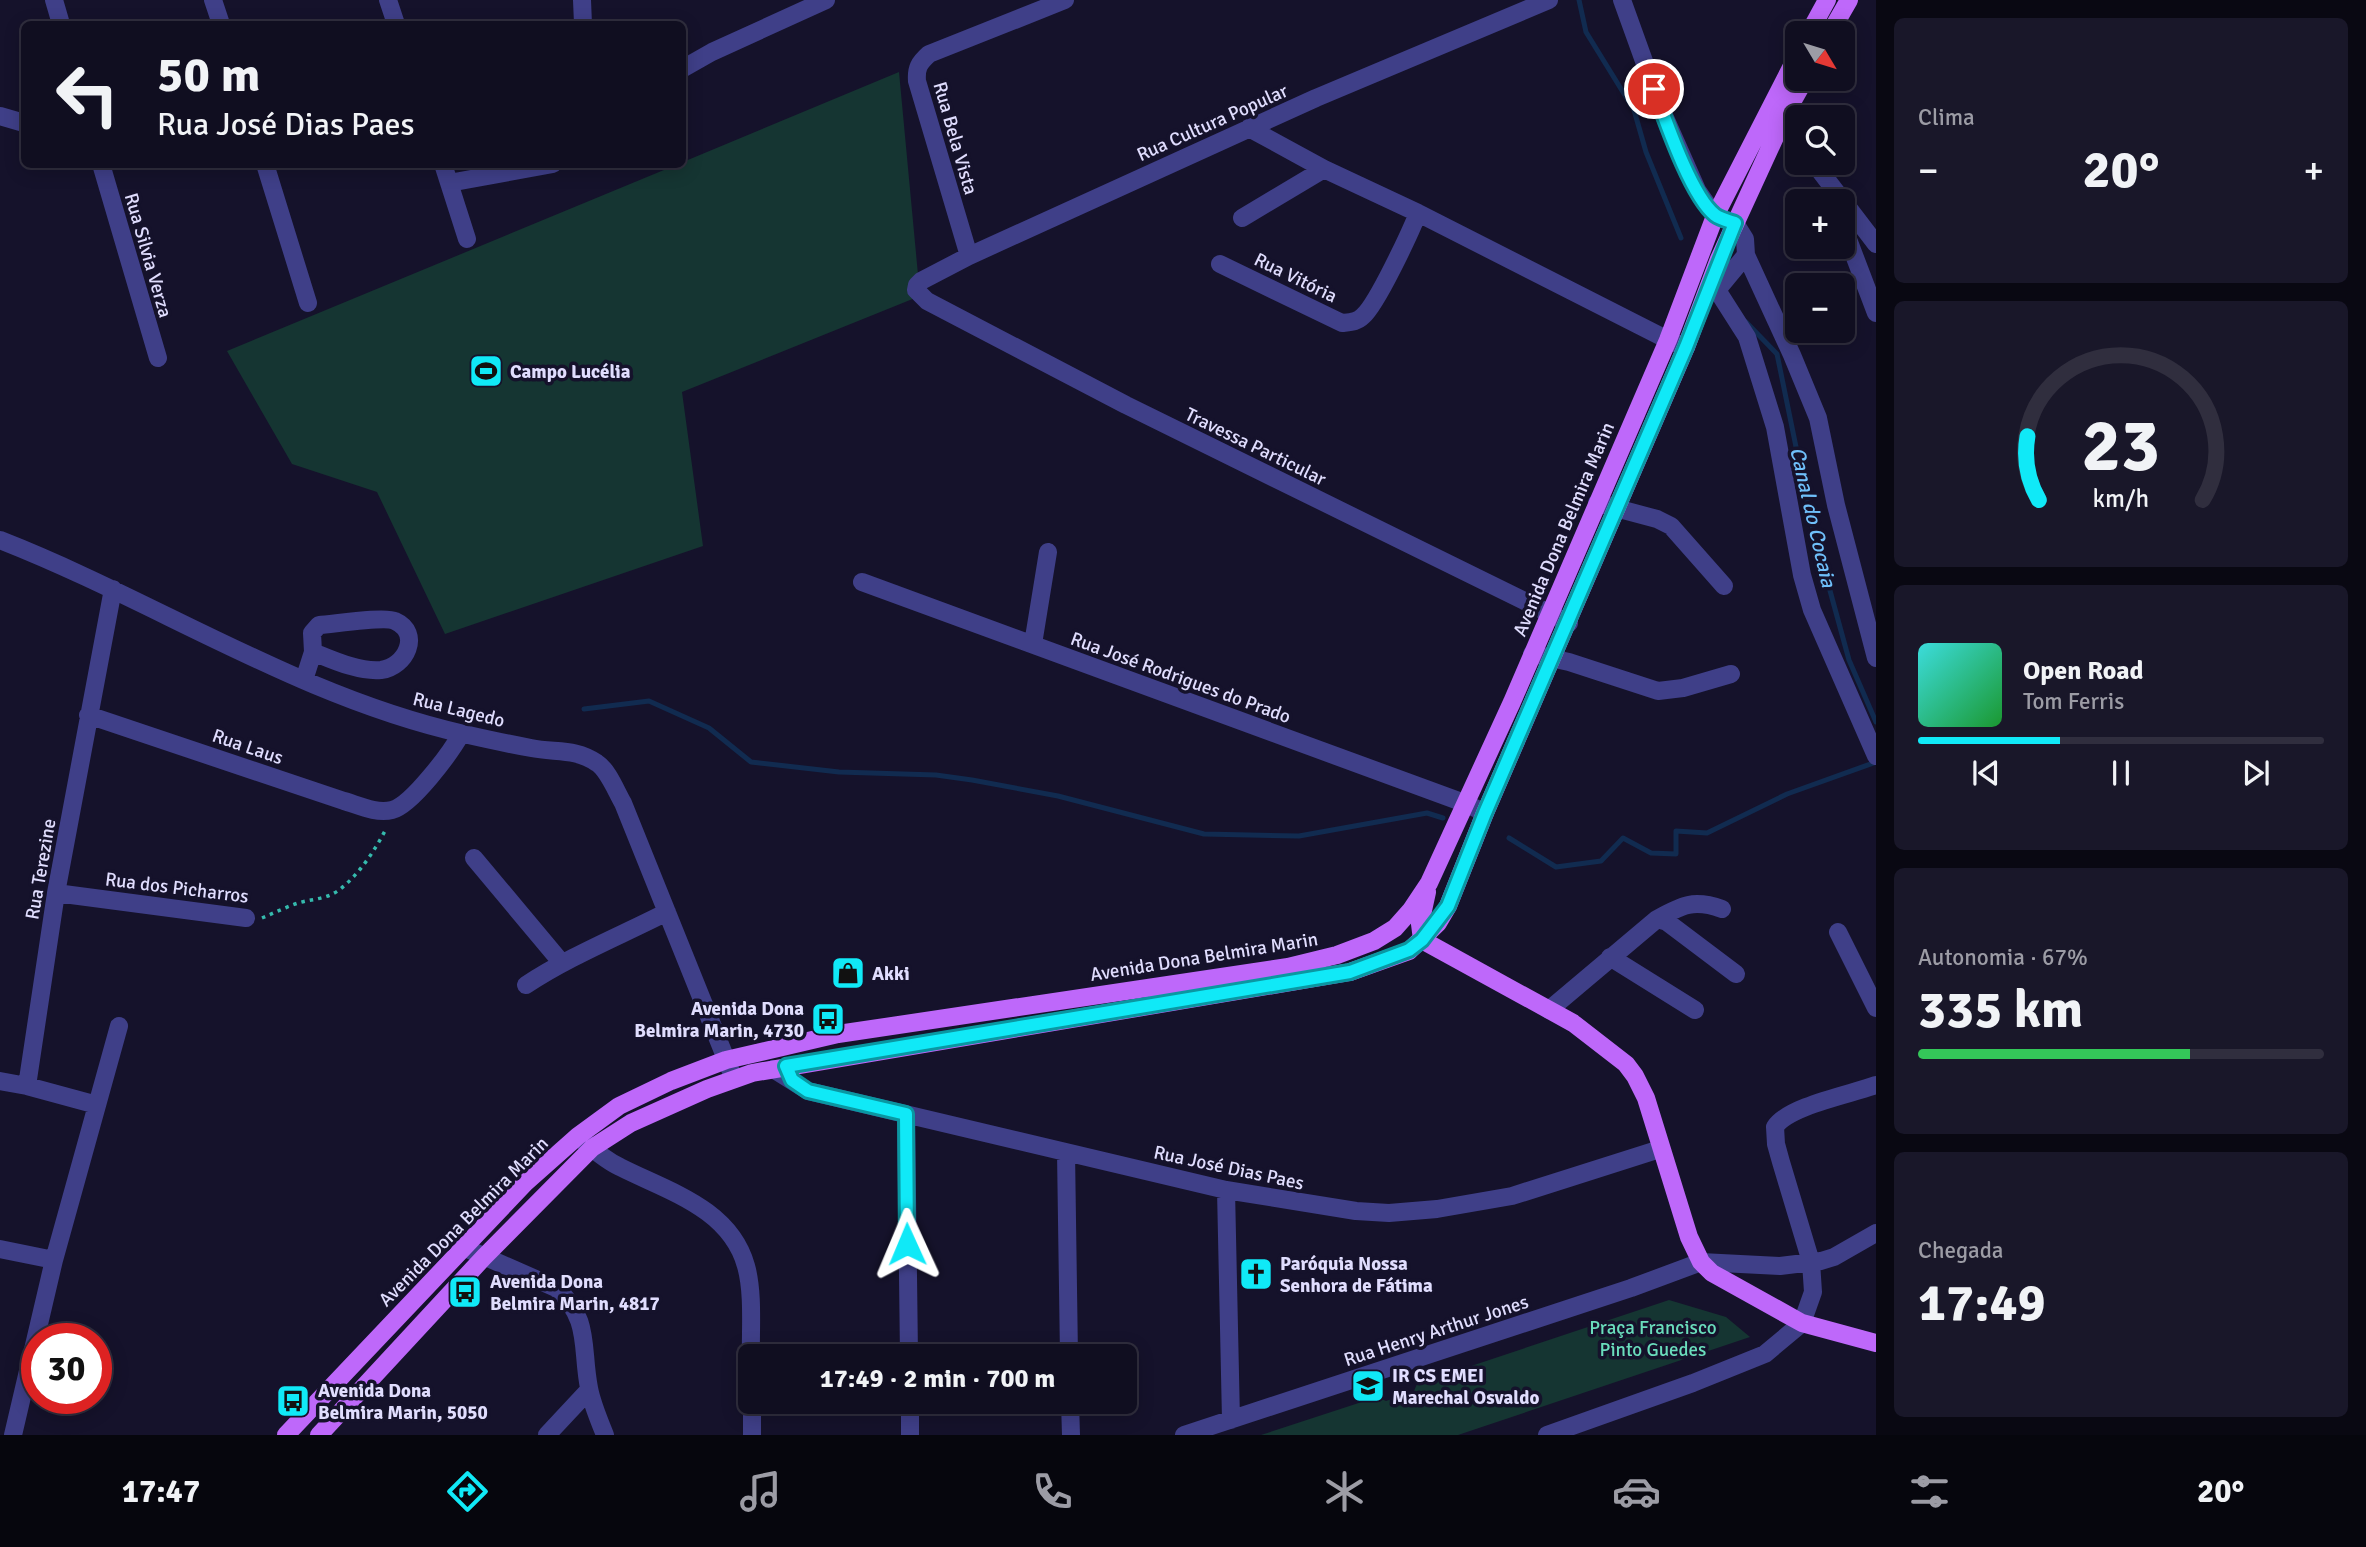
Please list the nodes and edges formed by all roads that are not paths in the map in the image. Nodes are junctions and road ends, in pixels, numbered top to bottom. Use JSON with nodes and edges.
{"nodes":[{"id":1,"x":54,"y":0,"type":"edge"},
{"id":2,"x":214,"y":0,"type":"edge"},
{"id":3,"x":388,"y":0,"type":"edge"},
{"id":4,"x":583,"y":0,"type":"edge"},
{"id":5,"x":826,"y":0,"type":"edge"},
{"id":6,"x":1065,"y":0,"type":"edge"},
{"id":7,"x":1549,"y":0,"type":"edge"},
{"id":8,"x":1622,"y":0,"type":"edge"},
{"id":9,"x":1827,"y":0,"type":"edge"},
{"id":10,"x":1841,"y":4,"type":"edge"},
{"id":11,"x":60,"y":21,"type":"edge"},
{"id":12,"x":220,"y":21,"type":"edge"},
{"id":13,"x":395,"y":21,"type":"edge"},
{"id":14,"x":583,"y":21,"type":"edge"},
{"id":15,"x":1816,"y":21,"type":"edge"},
{"id":16,"x":1835,"y":21,"type":"edge"},
{"id":17,"x":686,"y":67,"type":"edge"},
{"id":18,"x":1785,"y":91,"type":"edge"},
{"id":19,"x":1796,"y":91,"type":"edge"},
{"id":20,"x":0,"y":116,"type":"edge"},
{"id":21,"x":1776,"y":118,"type":"junction"},
{"id":22,"x":21,"y":122,"type":"edge"},
{"id":23,"x":1249,"y":128,"type":"junction"},
{"id":24,"x":1785,"y":129,"type":"edge"},
{"id":25,"x":102,"y":168,"type":"edge"},
{"id":26,"x":266,"y":168,"type":"edge"},
{"id":27,"x":444,"y":168,"type":"edge"},
{"id":28,"x":531,"y":168,"type":"edge"},
{"id":29,"x":1324,"y":169,"type":"junction"},
{"id":30,"x":449,"y":183,"type":"junction"},
{"id":31,"x":1418,"y":213,"type":"junction"},
{"id":32,"x":1716,"y":216,"type":"junction"},
{"id":33,"x":1242,"y":218,"type":"dead end"},
{"id":34,"x":1855,"y":219,"type":"edge"},
{"id":35,"x":1735,"y":223,"type":"junction"},
{"id":36,"x":467,"y":239,"type":"dead end"},
{"id":37,"x":1876,"y":244,"type":"edge"},
{"id":38,"x":1746,"y":255,"type":"junction"},
{"id":39,"x":969,"y":256,"type":"junction"},
{"id":40,"x":1854,"y":259,"type":"edge"},
{"id":41,"x":1220,"y":264,"type":"dead end"},
{"id":42,"x":1705,"y":288,"type":"junction"},
{"id":43,"x":927,"y":301,"type":"joint"},
{"id":44,"x":308,"y":303,"type":"dead end"},
{"id":45,"x":1876,"y":313,"type":"edge"},
{"id":46,"x":1668,"y":340,"type":"junction"},
{"id":47,"x":1686,"y":347,"type":"junction"},
{"id":48,"x":158,"y":358,"type":"dead end"},
{"id":49,"x":1597,"y":503,"type":"junction"},
{"id":50,"x":1618,"y":509,"type":"junction"},
{"id":51,"x":0,"y":540,"type":"edge"},
{"id":52,"x":1048,"y":552,"type":"dead end"},
{"id":53,"x":862,"y":582,"type":"dead end"},
{"id":54,"x":1724,"y":586,"type":"dead end"},
{"id":55,"x":113,"y":589,"type":"junction"},
{"id":56,"x":1549,"y":614,"type":"junction"},
{"id":57,"x":1569,"y":623,"type":"junction"},
{"id":58,"x":1033,"y":645,"type":"junction"},
{"id":59,"x":313,"y":652,"type":"junction"},
{"id":60,"x":1532,"y":654,"type":"junction"},
{"id":61,"x":1876,"y":657,"type":"edge"},
{"id":62,"x":1554,"y":658,"type":"junction"},
{"id":63,"x":1731,"y":674,"type":"dead end"},
{"id":64,"x":304,"y":680,"type":"junction"},
{"id":65,"x":88,"y":715,"type":"junction"},
{"id":66,"x":461,"y":734,"type":"junction"},
{"id":67,"x":1876,"y":756,"type":"edge"},
{"id":68,"x":1467,"y":804,"type":"junction"},
{"id":69,"x":1485,"y":813,"type":"junction"},
{"id":70,"x":474,"y":858,"type":"dead end"},
{"id":71,"x":1429,"y":883,"type":"junction"},
{"id":72,"x":56,"y":893,"type":"junction"},
{"id":73,"x":1722,"y":909,"type":"dead end"},
{"id":74,"x":667,"y":912,"type":"junction"},
{"id":75,"x":246,"y":918,"type":"road end"},
{"id":76,"x":1657,"y":919,"type":"junction"},
{"id":77,"x":1438,"y":923,"type":"junction"},
{"id":78,"x":1838,"y":932,"type":"dead end"},
{"id":79,"x":1422,"y":940,"type":"junction"},
{"id":80,"x":1610,"y":957,"type":"junction"},
{"id":81,"x":1460,"y":960,"type":"junction"},
{"id":82,"x":561,"y":962,"type":"junction"},
{"id":83,"x":1736,"y":974,"type":"dead end"},
{"id":84,"x":526,"y":985,"type":"dead end"},
{"id":85,"x":1876,"y":1007,"type":"edge"},
{"id":86,"x":1549,"y":1010,"type":"junction"},
{"id":87,"x":1695,"y":1010,"type":"dead end"},
{"id":88,"x":120,"y":1026,"type":"dead end"},
{"id":89,"x":786,"y":1048,"type":"junction"},
{"id":90,"x":726,"y":1060,"type":"junction"},
{"id":91,"x":784,"y":1072,"type":"junction"},
{"id":92,"x":734,"y":1079,"type":"junction"},
{"id":93,"x":0,"y":1081,"type":"edge"},
{"id":94,"x":1876,"y":1085,"type":"edge"},
{"id":95,"x":27,"y":1086,"type":"junction"},
{"id":96,"x":97,"y":1105,"type":"junction"},
{"id":97,"x":906,"y":1114,"type":"junction"},
{"id":98,"x":585,"y":1142,"type":"junction"},
{"id":99,"x":1660,"y":1149,"type":"junction"},
{"id":100,"x":1066,"y":1153,"type":"junction"},
{"id":101,"x":1226,"y":1190,"type":"junction"},
{"id":102,"x":1876,"y":1233,"type":"edge"},
{"id":103,"x":463,"y":1247,"type":"junction"},
{"id":104,"x":0,"y":1249,"type":"edge"},
{"id":105,"x":484,"y":1257,"type":"junction"},
{"id":106,"x":54,"y":1260,"type":"junction"},
{"id":107,"x":1700,"y":1262,"type":"junction"},
{"id":108,"x":1811,"y":1262,"type":"junction"},
{"id":109,"x":1802,"y":1323,"type":"junction"},
{"id":110,"x":1876,"y":1342,"type":"edge"},
{"id":111,"x":751,"y":1344,"type":"edge"},
{"id":112,"x":909,"y":1344,"type":"edge"},
{"id":113,"x":1069,"y":1344,"type":"edge"},
{"id":114,"x":589,"y":1390,"type":"junction"},
{"id":115,"x":0,"y":1409,"type":"edge"},
{"id":116,"x":18,"y":1413,"type":"junction"},
{"id":117,"x":752,"y":1414,"type":"edge"},
{"id":118,"x":910,"y":1414,"type":"edge"},
{"id":119,"x":1070,"y":1414,"type":"edge"},
{"id":120,"x":1231,"y":1420,"type":"junction"},
{"id":121,"x":13,"y":1435,"type":"edge"},
{"id":122,"x":286,"y":1435,"type":"edge"},
{"id":123,"x":319,"y":1435,"type":"edge"},
{"id":124,"x":547,"y":1435,"type":"edge"},
{"id":125,"x":605,"y":1435,"type":"edge"},
{"id":126,"x":752,"y":1435,"type":"edge"},
{"id":127,"x":910,"y":1435,"type":"edge"},
{"id":128,"x":1071,"y":1435,"type":"edge"},
{"id":129,"x":1184,"y":1435,"type":"edge"},
{"id":130,"x":1546,"y":1435,"type":"edge"}],
"edges":[{"from":1,"to":11,"type":"street"},
{"from":2,"to":12,"type":"street"},
{"from":3,"to":13,"type":"street"},
{"from":4,"to":14,"type":"street"},
{"from":5,"to":17,"type":"street"},
{"from":6,"to":39,"type":"street","name":"Rua Bela Vista"},
{"from":7,"to":23,"type":"street","name":"Rua Cultura Popular"},
{"from":8,"to":32,"type":"street"},
{"from":9,"to":15,"type":"main road"},
{"from":10,"to":16,"type":"main road"},
{"from":18,"to":21,"type":"main road","name":"Avenida Dona Belmira Marin"},
{"from":19,"to":21,"type":"main road","name":"Avenida Dona Belmira Marin"},
{"from":20,"to":22,"type":"street"},
{"from":21,"to":24,"type":"street"},
{"from":21,"to":32,"type":"main road","name":"Avenida Dona Belmira Marin"},
{"from":21,"to":35,"type":"main road","name":"Avenida Dona Belmira Marin"},
{"from":23,"to":29,"type":"street"},
{"from":23,"to":39,"type":"street","name":"Rua Cultura Popular"},
{"from":25,"to":48,"type":"street","name":"Rua Silvia Verza"},
{"from":26,"to":44,"type":"street"},
{"from":27,"to":30,"type":"street"},
{"from":28,"to":30,"type":"street"},
{"from":29,"to":31,"type":"street"},
{"from":29,"to":33,"type":"street"},
{"from":30,"to":36,"type":"street"},
{"from":31,"to":41,"type":"street","name":"Rua Vitória"},
{"from":31,"to":46,"type":"street"},
{"from":32,"to":35,"type":"street"},
{"from":32,"to":42,"type":"main road","name":"Avenida Dona Belmira Marin"},
{"from":34,"to":37,"type":"street"},
{"from":35,"to":38,"type":"street"},
{"from":35,"to":42,"type":"main road","name":"Avenida Dona Belmira Marin"},
{"from":38,"to":42,"type":"street"},
{"from":38,"to":61,"type":"street"},
{"from":39,"to":43,"type":"street","name":"Rua Cultura Popular"},
{"from":40,"to":45,"type":"street"},
{"from":42,"to":46,"type":"main road","name":"Avenida Dona Belmira Marin"},
{"from":42,"to":47,"type":"main road","name":"Avenida Dona Belmira Marin"},
{"from":42,"to":67,"type":"street"},
{"from":43,"to":56,"type":"street","name":"Travessa Particular"},
{"from":46,"to":47,"type":"street"},
{"from":46,"to":49,"type":"main road","name":"Avenida Dona Belmira Marin"},
{"from":47,"to":50,"type":"main road","name":"Avenida Dona Belmira Marin"},
{"from":49,"to":50,"type":"street"},
{"from":49,"to":56,"type":"main road","name":"Avenida Dona Belmira Marin"},
{"from":50,"to":54,"type":"street"},
{"from":50,"to":57,"type":"main road","name":"Avenida Dona Belmira Marin"},
{"from":51,"to":55,"type":"street","name":"Rua Lagedo"},
{"from":52,"to":58,"type":"street"},
{"from":53,"to":58,"type":"street","name":"Rua José Rodrigues do Prado"},
{"from":55,"to":64,"type":"street","name":"Rua Lagedo"},
{"from":55,"to":65,"type":"street","name":"Rua Terezine"},
{"from":56,"to":57,"type":"street","name":"Travessa Particular"},
{"from":56,"to":60,"type":"main road","name":"Avenida Dona Belmira Marin"},
{"from":57,"to":62,"type":"main road","name":"Avenida Dona Belmira Marin"},
{"from":58,"to":68,"type":"street","name":"Rua José Rodrigues do Prado"},
{"from":59,"to":59,"type":"street"},
{"from":59,"to":64,"type":"street"},
{"from":60,"to":62,"type":"street"},
{"from":60,"to":68,"type":"main road","name":"Avenida Dona Belmira Marin"},
{"from":62,"to":63,"type":"street"},
{"from":62,"to":69,"type":"main road","name":"Avenida Dona Belmira Marin"},
{"from":64,"to":66,"type":"street","name":"Rua Lagedo"},
{"from":65,"to":66,"type":"street","name":"Rua Laus"},
{"from":65,"to":72,"type":"street","name":"Rua Terezine"},
{"from":66,"to":74,"type":"street","name":"Rua Lagedo"},
{"from":68,"to":69,"type":"street","name":"Rua José Rodrigues do Prado"},
{"from":68,"to":71,"type":"main road","name":"Avenida Dona Belmira Marin"},
{"from":69,"to":77,"type":"main road","name":"Avenida Dona Belmira Marin"},
{"from":70,"to":82,"type":"street"},
{"from":71,"to":79,"type":"main road"},
{"from":71,"to":89,"type":"main road","name":"Avenida Dona Belmira Marin"},
{"from":72,"to":75,"type":"street","name":"Rua dos Picharros"},
{"from":72,"to":95,"type":"street","name":"Rua Terezine"},
{"from":73,"to":76,"type":"street"},
{"from":74,"to":82,"type":"street"},
{"from":74,"to":90,"type":"street","name":"Rua Lagedo"},
{"from":76,"to":80,"type":"street"},
{"from":76,"to":83,"type":"street"},
{"from":77,"to":79,"type":"main road","name":"Avenida Dona Belmira Marin"},
{"from":77,"to":81,"type":"main road"},
{"from":78,"to":85,"type":"street"},
{"from":79,"to":81,"type":"main road"},
{"from":79,"to":91,"type":"main road","name":"Avenida Dona Belmira Marin"},
{"from":80,"to":86,"type":"street"},
{"from":80,"to":87,"type":"street"},
{"from":81,"to":86,"type":"main road"},
{"from":82,"to":84,"type":"street"},
{"from":86,"to":99,"type":"main road"},
{"from":88,"to":96,"type":"street"},
{"from":89,"to":90,"type":"main road","name":"Avenida Dona Belmira Marin"},
{"from":89,"to":91,"type":"street"},
{"from":90,"to":92,"type":"street","name":"Rua Lagedo"},
{"from":90,"to":98,"type":"main road","name":"Avenida Dona Belmira Marin"},
{"from":91,"to":92,"type":"main road","name":"Avenida Dona Belmira Marin"},
{"from":91,"to":97,"type":"street","name":"Rua José Dias Paes"},
{"from":92,"to":98,"type":"main road","name":"Avenida Dona Belmira Marin"},
{"from":93,"to":95,"type":"street"},
{"from":94,"to":108,"type":"street"},
{"from":95,"to":96,"type":"street"},
{"from":96,"to":106,"type":"street"},
{"from":97,"to":100,"type":"street","name":"Rua José Dias Paes"},
{"from":97,"to":112,"type":"street"},
{"from":98,"to":103,"type":"main road","name":"Avenida Dona Belmira Marin"},
{"from":98,"to":105,"type":"main road","name":"Avenida Dona Belmira Marin"},
{"from":98,"to":111,"type":"street"},
{"from":99,"to":101,"type":"street","name":"Rua José Dias Paes"},
{"from":99,"to":107,"type":"main road"},
{"from":100,"to":101,"type":"street","name":"Rua José Dias Paes"},
{"from":100,"to":113,"type":"street"},
{"from":101,"to":120,"type":"street"},
{"from":102,"to":108,"type":"street"},
{"from":103,"to":105,"type":"street"},
{"from":103,"to":122,"type":"main road","name":"Avenida Dona Belmira Marin"},
{"from":104,"to":106,"type":"street"},
{"from":105,"to":114,"type":"street"},
{"from":105,"to":123,"type":"main road","name":"Avenida Dona Belmira Marin"},
{"from":106,"to":116,"type":"street"},
{"from":107,"to":108,"type":"street"},
{"from":107,"to":109,"type":"main road"},
{"from":107,"to":120,"type":"street","name":"Rua Henry Arthur Jones"},
{"from":108,"to":109,"type":"street"},
{"from":109,"to":110,"type":"main road"},
{"from":109,"to":130,"type":"street"},
{"from":114,"to":124,"type":"street"},
{"from":114,"to":125,"type":"street"},
{"from":115,"to":116,"type":"street"},
{"from":116,"to":121,"type":"street"},
{"from":117,"to":126,"type":"street"},
{"from":118,"to":127,"type":"street"},
{"from":119,"to":128,"type":"street"},
{"from":120,"to":129,"type":"street","name":"Rua Henry Arthur Jones"}]}
